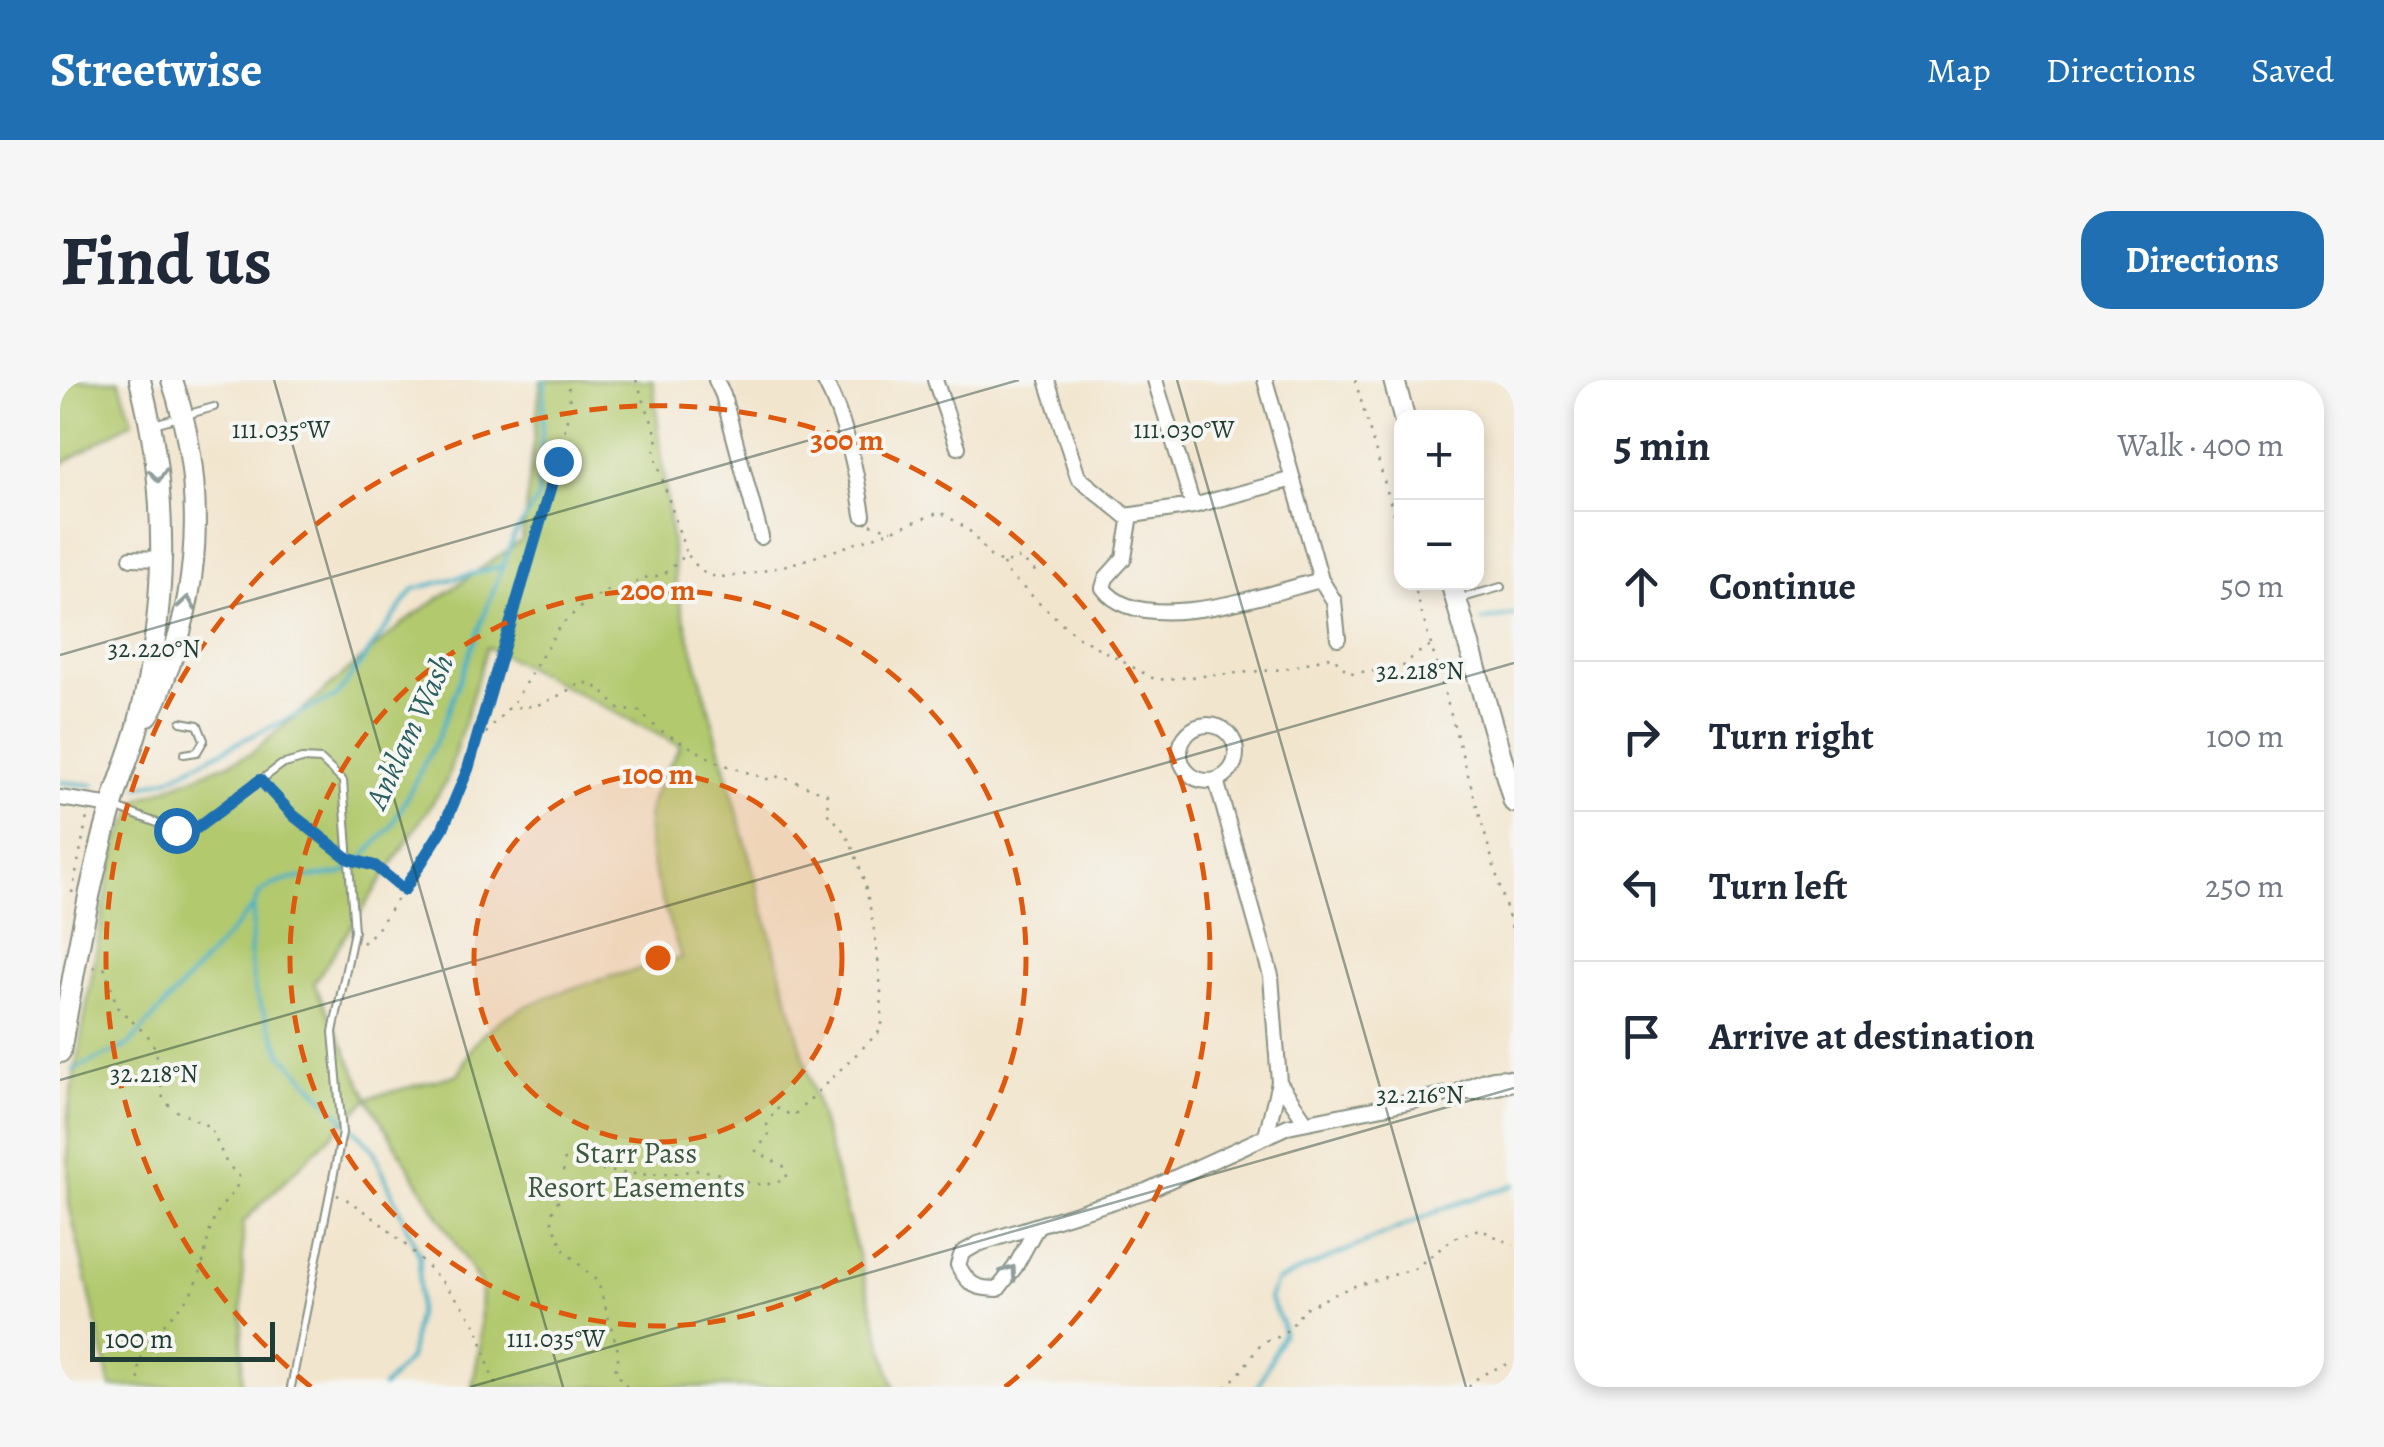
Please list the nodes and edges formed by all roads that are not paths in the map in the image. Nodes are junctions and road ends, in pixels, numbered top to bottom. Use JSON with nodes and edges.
{"nodes":[{"id":1,"x":140,"y":380,"type":"edge"},
{"id":2,"x":172,"y":380,"type":"edge"},
{"id":3,"x":716,"y":380,"type":"edge"},
{"id":4,"x":824,"y":380,"type":"edge"},
{"id":5,"x":935,"y":380,"type":"edge"},
{"id":6,"x":1047,"y":380,"type":"edge"},
{"id":7,"x":1155,"y":380,"type":"edge"},
{"id":8,"x":1265,"y":380,"type":"edge"},
{"id":9,"x":1394,"y":380,"type":"edge"},
{"id":10,"x":214,"y":407,"type":"dead end"},
{"id":11,"x":1402,"y":410,"type":"edge"},
{"id":12,"x":184,"y":415,"type":"junction"},
{"id":13,"x":152,"y":424,"type":"junction"},
{"id":14,"x":958,"y":447,"type":"dead end"},
{"id":15,"x":1293,"y":479,"type":"junction"},
{"id":16,"x":1193,"y":506,"type":"junction"},
{"id":17,"x":1131,"y":515,"type":"junction"},
{"id":18,"x":862,"y":518,"type":"road end"},
{"id":19,"x":761,"y":537,"type":"dead end"},
{"id":20,"x":131,"y":558,"type":"dead end"},
{"id":21,"x":162,"y":558,"type":"junction"},
{"id":22,"x":1320,"y":580,"type":"junction"},
{"id":23,"x":1501,"y":588,"type":"dead end"},
{"id":24,"x":1454,"y":591,"type":"edge"},
{"id":25,"x":1338,"y":638,"type":"dead end"},
{"id":26,"x":182,"y":722,"type":"dead end"},
{"id":27,"x":139,"y":724,"type":"junction"},
{"id":28,"x":184,"y":754,"type":"dead end"},
{"id":29,"x":1216,"y":780,"type":"junction"},
{"id":30,"x":60,"y":798,"type":"edge"},
{"id":31,"x":1514,"y":802,"type":"edge"},
{"id":32,"x":112,"y":806,"type":"junction"},
{"id":33,"x":60,"y":1052,"type":"edge"},
{"id":34,"x":1514,"y":1081,"type":"edge"},
{"id":35,"x":1279,"y":1082,"type":"junction"},
{"id":36,"x":1306,"y":1122,"type":"junction"},
{"id":37,"x":1266,"y":1136,"type":"junction"},
{"id":38,"x":1038,"y":1225,"type":"junction"},
{"id":39,"x":291,"y":1387,"type":"edge"}],
"edges":[{"from":1,"to":13,"type":"street"},
{"from":2,"to":12,"type":"street"},
{"from":3,"to":19,"type":"street"},
{"from":4,"to":18,"type":"street"},
{"from":5,"to":14,"type":"street"},
{"from":6,"to":17,"type":"street"},
{"from":7,"to":16,"type":"street"},
{"from":8,"to":15,"type":"street"},
{"from":9,"to":11,"type":"street"},
{"from":10,"to":12,"type":"lane"},
{"from":12,"to":13,"type":"lane"},
{"from":27,"to":12,"type":"street","one_way":true},
{"from":13,"to":21,"type":"street","one_way":true},
{"from":15,"to":16,"type":"street"},
{"from":15,"to":22,"type":"street"},
{"from":16,"to":17,"type":"street"},
{"from":17,"to":22,"type":"street"},
{"from":20,"to":21,"type":"street"},
{"from":21,"to":27,"type":"street"},
{"from":22,"to":25,"type":"street"},
{"from":23,"to":24,"type":"lane"},
{"from":24,"to":31,"type":"street"},
{"from":26,"to":28,"type":"lane"},
{"from":27,"to":32,"type":"street"},
{"from":29,"to":29,"type":"street"},
{"from":29,"to":35,"type":"street"},
{"from":30,"to":32,"type":"street"},
{"from":32,"to":33,"type":"street"},
{"from":32,"to":39,"type":"lane"},
{"from":34,"to":36,"type":"street"},
{"from":35,"to":36,"type":"street"},
{"from":35,"to":37,"type":"street"},
{"from":36,"to":37,"type":"street"},
{"from":37,"to":38,"type":"street"},
{"from":38,"to":38,"type":"street","one_way":true}]}
